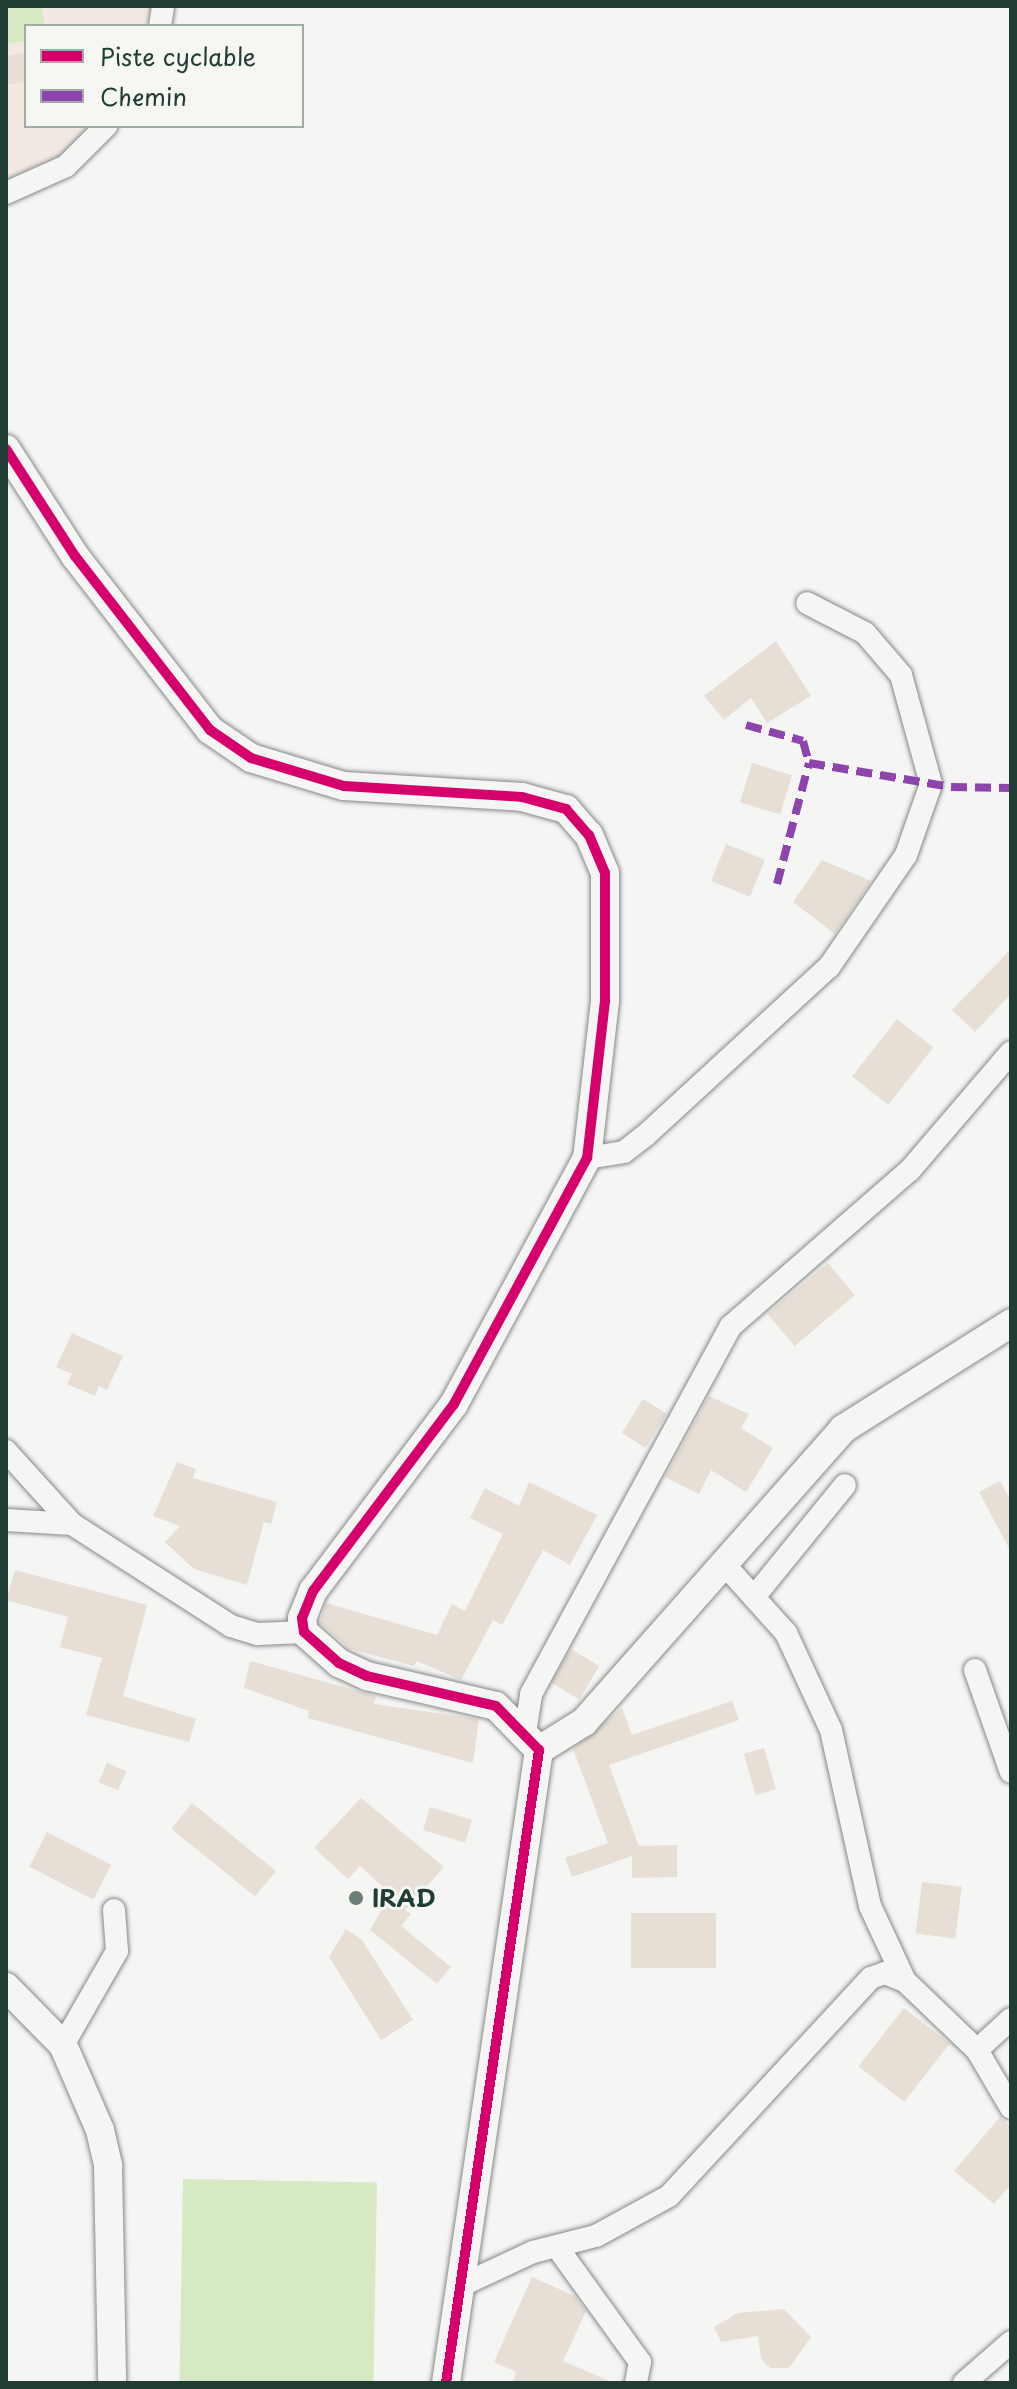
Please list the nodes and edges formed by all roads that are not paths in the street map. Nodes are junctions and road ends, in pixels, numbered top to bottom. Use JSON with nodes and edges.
{"nodes":[{"id":1,"x":104,"y":128,"type":"edge"},
{"id":2,"x":6,"y":193,"type":"edge"},
{"id":3,"x":6,"y":449,"type":"edge"},
{"id":4,"x":807,"y":603,"type":"dead end"},
{"id":5,"x":1011,"y":1052,"type":"edge"},
{"id":6,"x":587,"y":1158,"type":"junction"},
{"id":7,"x":1011,"y":1323,"type":"edge"},
{"id":8,"x":6,"y":1451,"type":"edge"},
{"id":9,"x":845,"y":1485,"type":"dead end"},
{"id":10,"x":6,"y":1520,"type":"edge"},
{"id":11,"x":72,"y":1524,"type":"junction"},
{"id":12,"x":724,"y":1564,"type":"junction"},
{"id":13,"x":754,"y":1597,"type":"junction"},
{"id":14,"x":304,"y":1632,"type":"junction"},
{"id":15,"x":975,"y":1670,"type":"dead end"},
{"id":16,"x":532,"y":1742,"type":"junction"},
{"id":17,"x":1011,"y":1772,"type":"edge"},
{"id":18,"x":114,"y":1910,"type":"dead end"},
{"id":19,"x":905,"y":1981,"type":"junction"},
{"id":20,"x":6,"y":1987,"type":"edge"},
{"id":21,"x":1011,"y":2019,"type":"edge"},
{"id":22,"x":63,"y":2045,"type":"junction"},
{"id":23,"x":977,"y":2050,"type":"junction"},
{"id":24,"x":1011,"y":2108,"type":"edge"},
{"id":25,"x":557,"y":2247,"type":"junction"},
{"id":26,"x":460,"y":2286,"type":"junction"},
{"id":27,"x":1011,"y":2342,"type":"edge"},
{"id":28,"x":112,"y":2383,"type":"edge"},
{"id":29,"x":446,"y":2383,"type":"edge"},
{"id":30,"x":636,"y":2383,"type":"edge"},
{"id":31,"x":964,"y":2383,"type":"edge"}],
"edges":[{"from":1,"to":2,"type":"street"},
{"from":3,"to":6,"type":"street"},
{"from":4,"to":6,"type":"street"},
{"from":5,"to":16,"type":"street"},
{"from":6,"to":14,"type":"street"},
{"from":7,"to":12,"type":"street"},
{"from":8,"to":11,"type":"street"},
{"from":9,"to":13,"type":"street"},
{"from":10,"to":11,"type":"street"},
{"from":11,"to":14,"type":"street"},
{"from":12,"to":13,"type":"street"},
{"from":12,"to":16,"type":"street"},
{"from":13,"to":19,"type":"street"},
{"from":14,"to":16,"type":"street"},
{"from":15,"to":17,"type":"street"},
{"from":16,"to":26,"type":"street"},
{"from":18,"to":22,"type":"street"},
{"from":19,"to":23,"type":"street"},
{"from":19,"to":25,"type":"street"},
{"from":20,"to":22,"type":"street"},
{"from":21,"to":23,"type":"street"},
{"from":22,"to":28,"type":"street"},
{"from":23,"to":24,"type":"street"},
{"from":25,"to":26,"type":"street"},
{"from":25,"to":30,"type":"street"},
{"from":26,"to":29,"type":"street"},
{"from":27,"to":31,"type":"street"}]}
